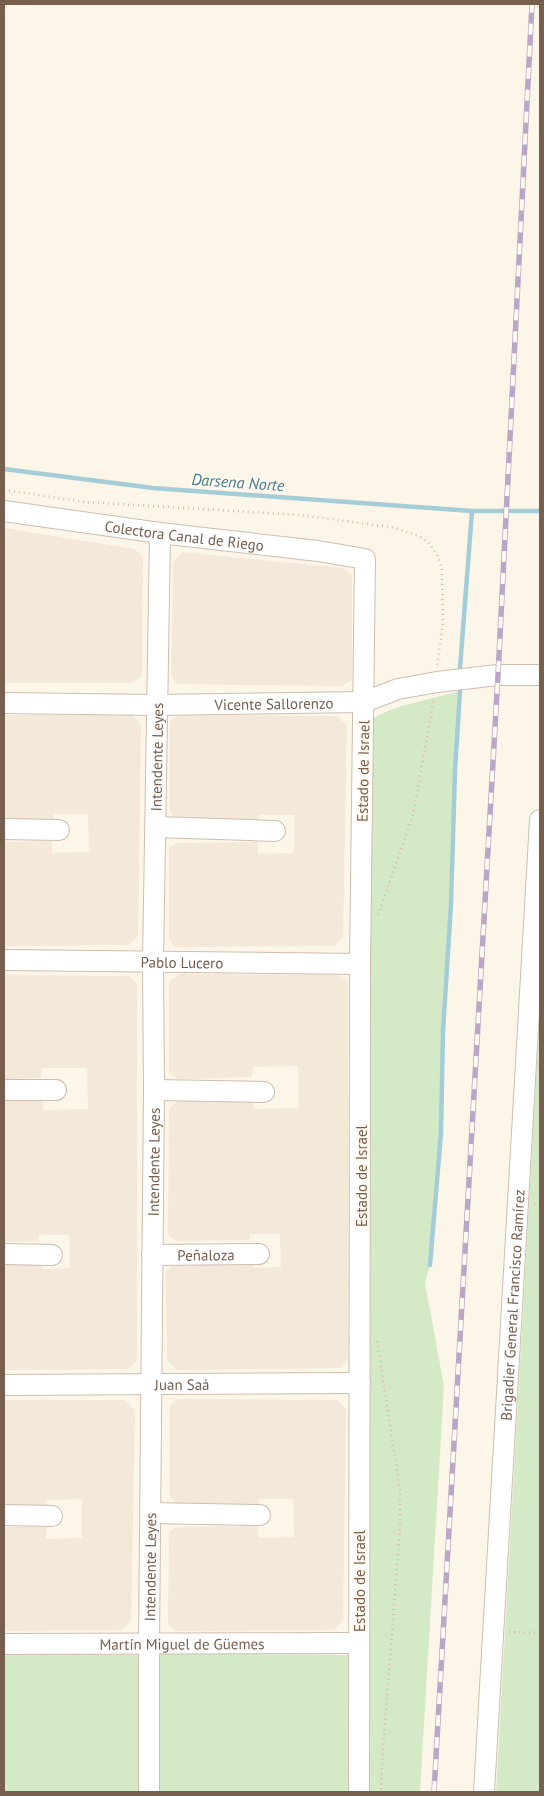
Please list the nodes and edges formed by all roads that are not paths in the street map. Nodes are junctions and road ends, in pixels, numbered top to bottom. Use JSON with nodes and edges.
{"nodes":[{"id":1,"x":4,"y":511,"type":"edge"},
{"id":2,"x":160,"y":533,"type":"junction"},
{"id":3,"x":365,"y":559,"type":"joint"},
{"id":4,"x":540,"y":675,"type":"edge"},
{"id":5,"x":364,"y":702,"type":"junction"},
{"id":6,"x":4,"y":703,"type":"edge"},
{"id":7,"x":157,"y":705,"type":"junction"},
{"id":8,"x":540,"y":820,"type":"edge"},
{"id":9,"x":156,"y":827,"type":"junction"},
{"id":10,"x":4,"y":829,"type":"edge"},
{"id":11,"x":59,"y":830,"type":"dead end"},
{"id":12,"x":275,"y":831,"type":"dead end"},
{"id":13,"x":4,"y":960,"type":"edge"},
{"id":14,"x":152,"y":962,"type":"junction"},
{"id":15,"x":360,"y":964,"type":"junction"},
{"id":16,"x":4,"y":1090,"type":"edge"},
{"id":17,"x":56,"y":1090,"type":"dead end"},
{"id":18,"x":154,"y":1090,"type":"junction"},
{"id":19,"x":264,"y":1092,"type":"dead end"},
{"id":20,"x":4,"y":1254,"type":"edge"},
{"id":21,"x":259,"y":1254,"type":"dead end"},
{"id":22,"x":52,"y":1255,"type":"dead end"},
{"id":23,"x":152,"y":1255,"type":"junction"},
{"id":24,"x":360,"y":1383,"type":"junction"},
{"id":25,"x":4,"y":1385,"type":"edge"},
{"id":26,"x":151,"y":1385,"type":"junction"},
{"id":27,"x":150,"y":1513,"type":"junction"},
{"id":28,"x":4,"y":1515,"type":"edge"},
{"id":29,"x":260,"y":1515,"type":"dead end"},
{"id":30,"x":52,"y":1516,"type":"dead end"},
{"id":31,"x":359,"y":1643,"type":"junction"},
{"id":32,"x":4,"y":1644,"type":"edge"},
{"id":33,"x":148,"y":1644,"type":"junction"},
{"id":34,"x":149,"y":1792,"type":"edge"},
{"id":35,"x":359,"y":1792,"type":"edge"},
{"id":36,"x":484,"y":1792,"type":"edge"}],
"edges":[{"from":1,"to":2,"type":"street","name":"Colectora Canal de Riego"},
{"from":2,"to":3,"type":"street","name":"Colectora Canal de Riego"},
{"from":2,"to":7,"type":"street","name":"Intendente Leyes"},
{"from":3,"to":5,"type":"street","name":"Estado de Israel"},
{"from":4,"to":5,"type":"street","name":"Vicente Sallorenzo"},
{"from":5,"to":7,"type":"street","name":"Vicente Sallorenzo"},
{"from":5,"to":15,"type":"street","name":"Estado de Israel"},
{"from":6,"to":7,"type":"street","name":"Vicente Sallorenzo"},
{"from":7,"to":9,"type":"street","name":"Intendente Leyes"},
{"from":8,"to":36,"type":"street","name":"Brigadier General Francisco Ramírez"},
{"from":9,"to":12,"type":"street"},
{"from":9,"to":14,"type":"street","name":"Intendente Leyes"},
{"from":10,"to":11,"type":"street"},
{"from":13,"to":14,"type":"street","name":"Pablo Lucero"},
{"from":14,"to":15,"type":"street","name":"Pablo Lucero"},
{"from":14,"to":18,"type":"street","name":"Intendente Leyes"},
{"from":15,"to":24,"type":"street","name":"Estado de Israel"},
{"from":16,"to":17,"type":"street"},
{"from":18,"to":19,"type":"street"},
{"from":18,"to":23,"type":"street","name":"Intendente Leyes"},
{"from":20,"to":22,"type":"street"},
{"from":21,"to":23,"type":"street","name":"Peñaloza"},
{"from":23,"to":26,"type":"street","name":"Intendente Leyes"},
{"from":24,"to":26,"type":"street","name":"Juan Saá"},
{"from":24,"to":31,"type":"street","name":"Estado de Israel"},
{"from":25,"to":26,"type":"street","name":"Juan Saá"},
{"from":26,"to":27,"type":"street","name":"Intendente Leyes"},
{"from":27,"to":29,"type":"street"},
{"from":27,"to":33,"type":"street","name":"Intendente Leyes"},
{"from":28,"to":30,"type":"street"},
{"from":31,"to":33,"type":"street","name":"Martín Miguel de Güemes"},
{"from":31,"to":35,"type":"street","name":"Estado de Israel"},
{"from":32,"to":33,"type":"street","name":"Martín Miguel de Güemes"},
{"from":33,"to":34,"type":"street","name":"Intendente Leyes"}]}
